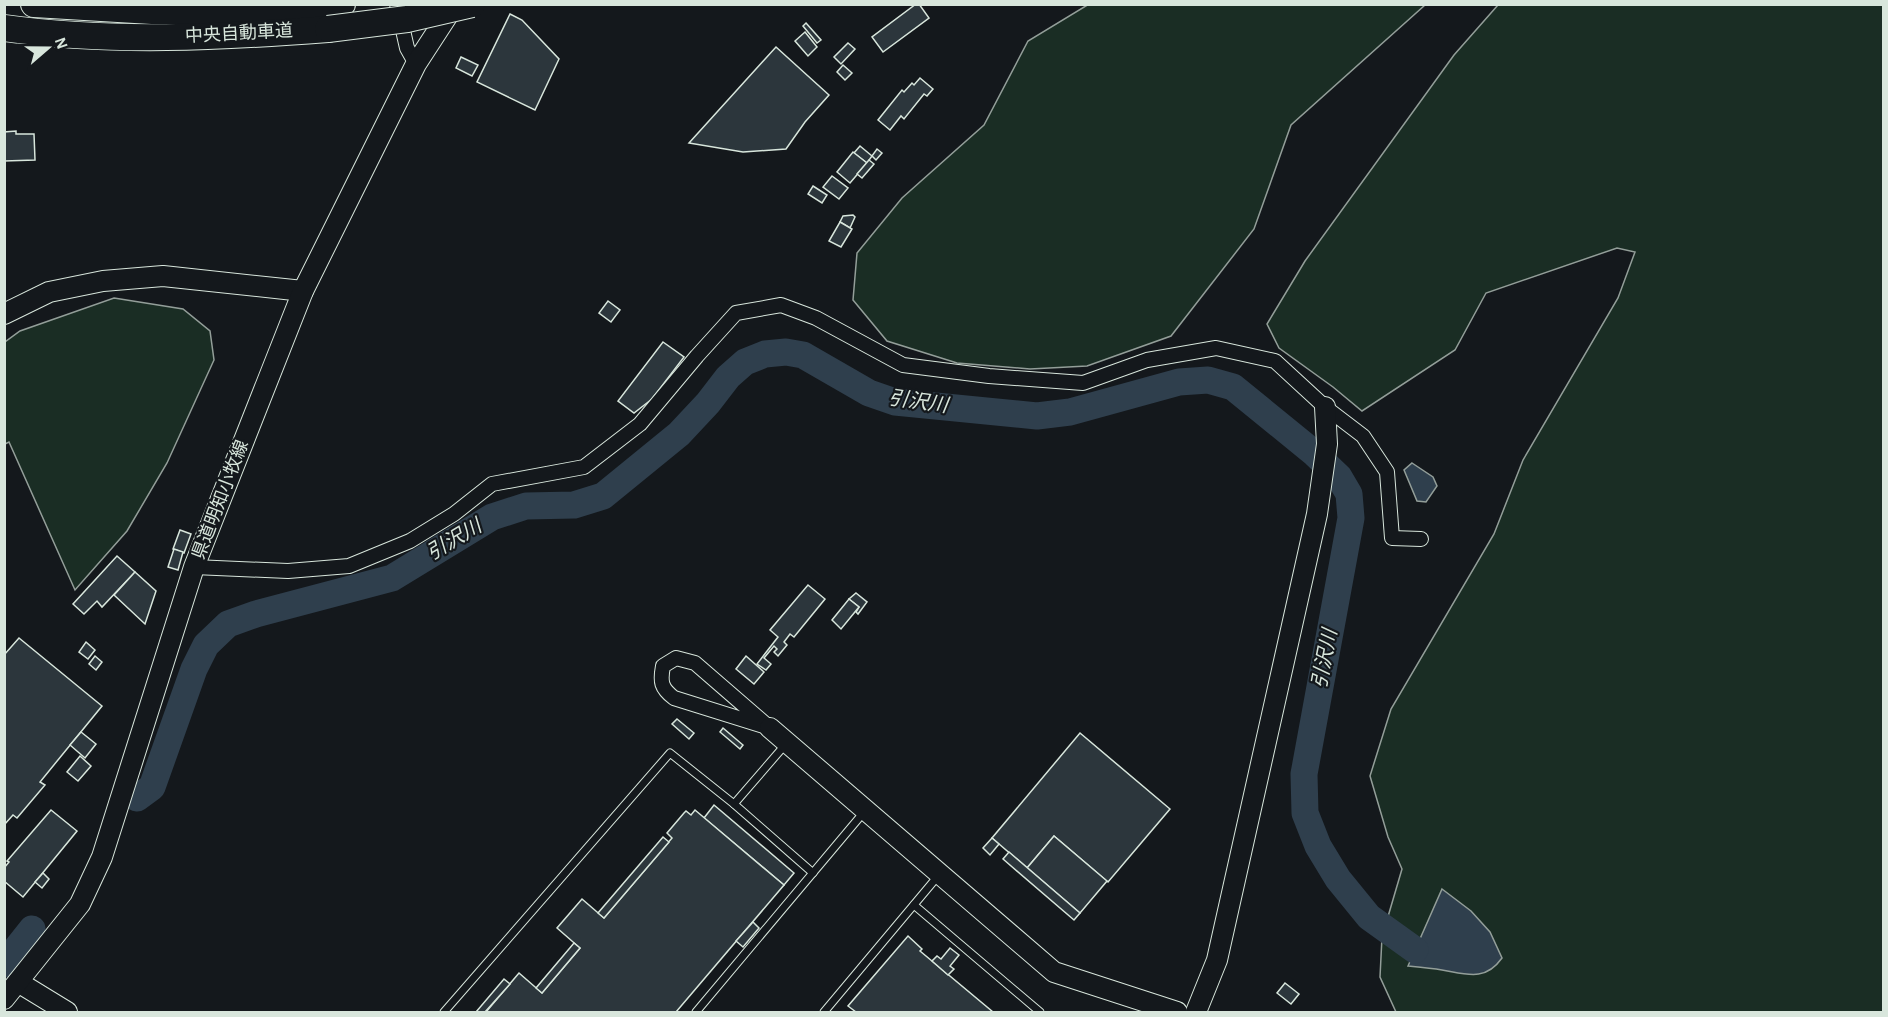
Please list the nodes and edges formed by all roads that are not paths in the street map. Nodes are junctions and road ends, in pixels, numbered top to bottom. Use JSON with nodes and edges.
{"nodes":[{"id":1,"x":34,"y":4,"type":"edge"},
{"id":2,"x":342,"y":4,"type":"edge"},
{"id":3,"x":397,"y":4,"type":"edge"},
{"id":4,"x":455,"y":4,"type":"edge"},
{"id":5,"x":472,"y":4,"type":"edge"},
{"id":6,"x":4,"y":28,"type":"edge"},
{"id":7,"x":416,"y":64,"type":"junction"},
{"id":8,"x":303,"y":291,"type":"junction"},
{"id":9,"x":4,"y":314,"type":"edge"},
{"id":10,"x":1325,"y":407,"type":"junction"},
{"id":11,"x":1421,"y":539,"type":"dead end"},
{"id":12,"x":194,"y":567,"type":"junction"},
{"id":13,"x":770,"y":728,"type":"junction"},
{"id":14,"x":787,"y":743,"type":"junction"},
{"id":15,"x":734,"y":804,"type":"junction"},
{"id":16,"x":865,"y":810,"type":"junction"},
{"id":17,"x":813,"y":873,"type":"junction"},
{"id":18,"x":940,"y":874,"type":"junction"},
{"id":19,"x":914,"y":905,"type":"junction"},
{"id":20,"x":18,"y":982,"type":"junction"},
{"id":21,"x":4,"y":999,"type":"edge"},
{"id":22,"x":67,"y":1012,"type":"edge"},
{"id":23,"x":444,"y":1012,"type":"edge"},
{"id":24,"x":696,"y":1012,"type":"edge"},
{"id":25,"x":824,"y":1012,"type":"edge"},
{"id":26,"x":1040,"y":1012,"type":"edge"},
{"id":27,"x":1177,"y":1012,"type":"edge"},
{"id":28,"x":1197,"y":1012,"type":"edge"}],
"edges":[{"from":1,"to":2,"type":"highway","name":"中央自動車道"},
{"from":3,"to":7,"type":"street"},
{"from":4,"to":7,"type":"street","name":"県道明知小牧線"},
{"from":5,"to":6,"type":"highway","name":"中央自動車道","bridge":true},
{"from":7,"to":8,"type":"street","name":"県道明知小牧線"},
{"from":8,"to":9,"type":"street"},
{"from":8,"to":12,"type":"street","name":"県道明知小牧線"},
{"from":10,"to":11,"type":"street"},
{"from":10,"to":12,"type":"street"},
{"from":10,"to":28,"type":"street"},
{"from":12,"to":20,"type":"street","name":"県道明知小牧線"},
{"from":13,"to":13,"type":"street"},
{"from":13,"to":14,"type":"street"},
{"from":14,"to":15,"type":"lane"},
{"from":14,"to":16,"type":"street"},
{"from":15,"to":17,"type":"lane"},
{"from":15,"to":23,"type":"lane"},
{"from":16,"to":17,"type":"lane"},
{"from":16,"to":18,"type":"street"},
{"from":17,"to":24,"type":"lane"},
{"from":18,"to":19,"type":"lane"},
{"from":18,"to":27,"type":"street"},
{"from":19,"to":25,"type":"lane"},
{"from":19,"to":26,"type":"lane"},
{"from":20,"to":21,"type":"street","name":"県道明知小牧線"},
{"from":20,"to":22,"type":"street"}]}
